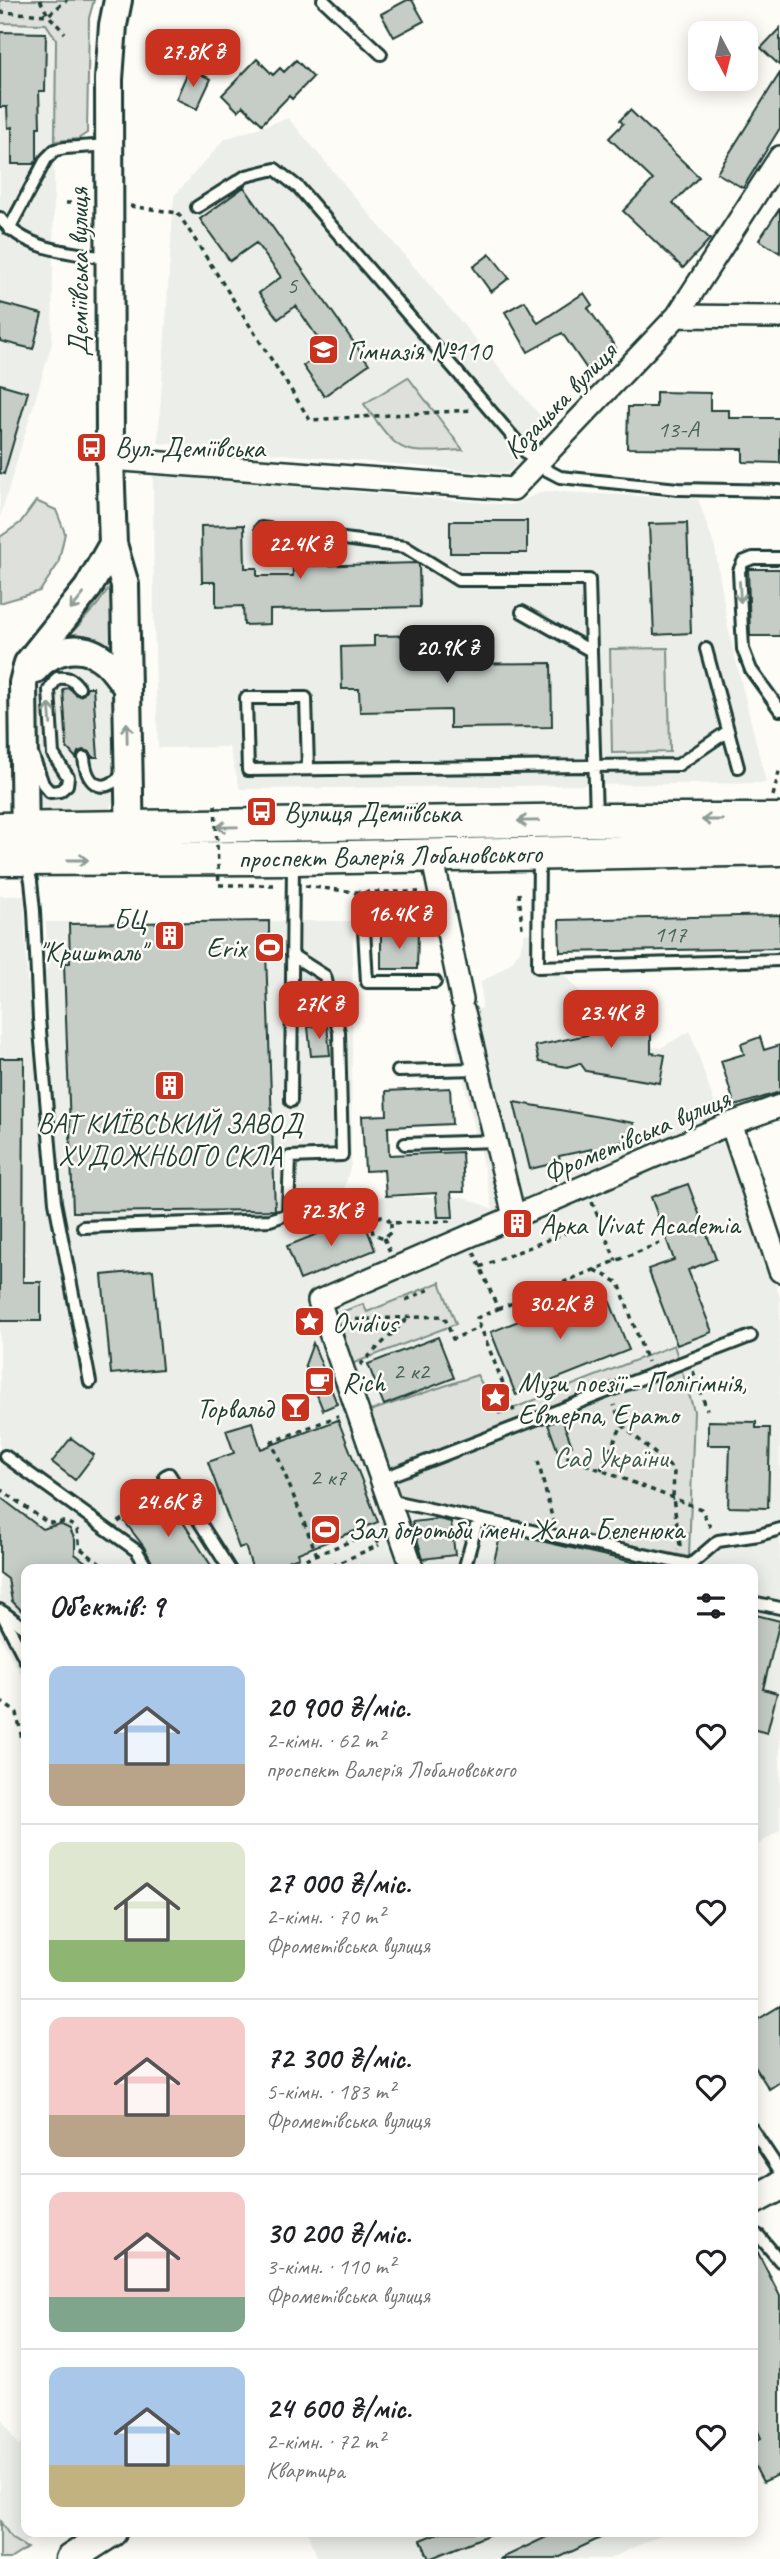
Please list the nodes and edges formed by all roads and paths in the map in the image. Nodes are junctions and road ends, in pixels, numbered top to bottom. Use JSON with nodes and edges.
{"nodes":[{"id":1,"x":40,"y":0,"type":"edge"},
{"id":2,"x":67,"y":0,"type":"edge"},
{"id":3,"x":118,"y":0,"type":"edge"},
{"id":4,"x":323,"y":0,"type":"edge"},
{"id":5,"x":0,"y":12,"type":"edge"},
{"id":6,"x":48,"y":15,"type":"junction"},
{"id":7,"x":65,"y":33,"type":"dead end"},
{"id":8,"x":382,"y":54,"type":"dead end"},
{"id":9,"x":108,"y":145,"type":"junction"},
{"id":10,"x":780,"y":157,"type":"edge"},
{"id":11,"x":197,"y":207,"type":"dead end"},
{"id":12,"x":149,"y":209,"type":"dead end"},
{"id":13,"x":0,"y":218,"type":"edge"},
{"id":14,"x":9,"y":229,"type":"junction"},
{"id":15,"x":111,"y":258,"type":"junction"},
{"id":16,"x":677,"y":316,"type":"junction"},
{"id":17,"x":780,"y":317,"type":"edge"},
{"id":18,"x":489,"y":409,"type":"junction"},
{"id":19,"x":110,"y":459,"type":"junction"},
{"id":20,"x":537,"y":465,"type":"junction"},
{"id":21,"x":780,"y":491,"type":"edge"},
{"id":22,"x":261,"y":528,"type":"dead end"},
{"id":23,"x":113,"y":544,"type":"junction"},
{"id":24,"x":780,"y":558,"type":"edge"},
{"id":25,"x":522,"y":612,"type":"dead end"},
{"id":26,"x":706,"y":649,"type":"dead end"},
{"id":27,"x":591,"y":651,"type":"junction"},
{"id":28,"x":23,"y":684,"type":"junction"},
{"id":29,"x":127,"y":687,"type":"junction"},
{"id":30,"x":79,"y":688,"type":"dead end"},
{"id":31,"x":780,"y":710,"type":"edge"},
{"id":32,"x":22,"y":727,"type":"junction"},
{"id":33,"x":728,"y":731,"type":"junction"},
{"id":34,"x":84,"y":758,"type":"dead end"},
{"id":35,"x":594,"y":766,"type":"junction"},
{"id":36,"x":738,"y":766,"type":"dead end"},
{"id":37,"x":780,"y":768,"type":"edge"},
{"id":38,"x":308,"y":769,"type":"junction"},
{"id":39,"x":128,"y":770,"type":"junction"},
{"id":40,"x":215,"y":805,"type":"dead end"},
{"id":41,"x":776,"y":809,"type":"edge"},
{"id":42,"x":129,"y":828,"type":"junction"},
{"id":43,"x":597,"y":836,"type":"junction"},
{"id":44,"x":12,"y":844,"type":"edge"},
{"id":45,"x":780,"y":849,"type":"edge"},
{"id":46,"x":539,"y":852,"type":"junction"},
{"id":47,"x":432,"y":855,"type":"junction"},
{"id":48,"x":130,"y":860,"type":"junction"},
{"id":49,"x":293,"y":872,"type":"junction"},
{"id":50,"x":519,"y":892,"type":"dead end"},
{"id":51,"x":442,"y":902,"type":"junction"},
{"id":52,"x":522,"y":929,"type":"dead end"},
{"id":53,"x":292,"y":955,"type":"junction"},
{"id":54,"x":780,"y":960,"type":"edge"},
{"id":55,"x":435,"y":982,"type":"dead end"},
{"id":56,"x":478,"y":1069,"type":"junction"},
{"id":57,"x":398,"y":1071,"type":"dead end"},
{"id":58,"x":291,"y":1101,"type":"dead end"},
{"id":59,"x":780,"y":1106,"type":"edge"},
{"id":60,"x":758,"y":1115,"type":"junction"},
{"id":61,"x":780,"y":1120,"type":"edge"},
{"id":62,"x":731,"y":1123,"type":"junction"},
{"id":63,"x":496,"y":1141,"type":"junction"},
{"id":64,"x":405,"y":1144,"type":"dead end"},
{"id":65,"x":597,"y":1215,"type":"dead end"},
{"id":66,"x":514,"y":1216,"type":"junction"},
{"id":67,"x":762,"y":1217,"type":"junction"},
{"id":68,"x":460,"y":1220,"type":"dead end"},
{"id":69,"x":394,"y":1223,"type":"junction"},
{"id":70,"x":83,"y":1227,"type":"dead end"},
{"id":71,"x":780,"y":1230,"type":"edge"},
{"id":72,"x":570,"y":1231,"type":"dead end"},
{"id":73,"x":384,"y":1238,"type":"junction"},
{"id":74,"x":660,"y":1243,"type":"dead end"},
{"id":75,"x":387,"y":1245,"type":"dead end"},
{"id":76,"x":472,"y":1248,"type":"dead end"},
{"id":77,"x":617,"y":1261,"type":"junction"},
{"id":78,"x":480,"y":1267,"type":"junction"},
{"id":79,"x":594,"y":1270,"type":"junction"},
{"id":80,"x":780,"y":1271,"type":"edge"},
{"id":81,"x":425,"y":1286,"type":"dead end"},
{"id":82,"x":407,"y":1294,"type":"dead end"},
{"id":83,"x":498,"y":1309,"type":"junction"},
{"id":84,"x":408,"y":1318,"type":"junction"},
{"id":85,"x":326,"y":1321,"type":"junction"},
{"id":86,"x":480,"y":1327,"type":"junction"},
{"id":87,"x":751,"y":1336,"type":"dead end"},
{"id":88,"x":689,"y":1360,"type":"junction"},
{"id":89,"x":359,"y":1365,"type":"dead end"},
{"id":90,"x":652,"y":1374,"type":"junction"},
{"id":91,"x":90,"y":1382,"type":"dead end"},
{"id":92,"x":610,"y":1396,"type":"dead end"},
{"id":93,"x":707,"y":1410,"type":"dead end"},
{"id":94,"x":338,"y":1416,"type":"dead end"},
{"id":95,"x":519,"y":1424,"type":"junction"},
{"id":96,"x":622,"y":1425,"type":"junction"},
{"id":97,"x":557,"y":1453,"type":"dead end"},
{"id":98,"x":5,"y":1456,"type":"dead end"},
{"id":99,"x":538,"y":1461,"type":"dead end"},
{"id":100,"x":601,"y":1470,"type":"junction"},
{"id":101,"x":165,"y":1476,"type":"dead end"},
{"id":102,"x":381,"y":1479,"type":"junction"},
{"id":103,"x":173,"y":1487,"type":"dead end"},
{"id":104,"x":0,"y":1489,"type":"edge"},
{"id":105,"x":673,"y":1498,"type":"junction"},
{"id":106,"x":388,"y":1500,"type":"junction"},
{"id":107,"x":478,"y":1519,"type":"junction"},
{"id":108,"x":780,"y":1529,"type":"edge"},
{"id":109,"x":109,"y":1531,"type":"junction"},
{"id":110,"x":401,"y":1536,"type":"junction"},
{"id":111,"x":557,"y":1536,"type":"junction"},
{"id":112,"x":718,"y":1541,"type":"junction"},
{"id":113,"x":379,"y":1545,"type":"junction"},
{"id":114,"x":317,"y":1555,"type":"junction"},
{"id":115,"x":669,"y":1561,"type":"junction"},
{"id":116,"x":100,"y":1564,"type":"edge"},
{"id":117,"x":145,"y":1564,"type":"edge"},
{"id":118,"x":226,"y":1564,"type":"edge"},
{"id":119,"x":293,"y":1564,"type":"edge"},
{"id":120,"x":336,"y":1564,"type":"edge"},
{"id":121,"x":411,"y":1564,"type":"edge"},
{"id":122,"x":466,"y":1564,"type":"edge"},
{"id":123,"x":685,"y":1564,"type":"edge"},
{"id":124,"x":691,"y":1564,"type":"edge"},
{"id":125,"x":758,"y":1603,"type":"edge"},
{"id":126,"x":780,"y":1608,"type":"edge"},
{"id":127,"x":0,"y":1610,"type":"edge"},
{"id":128,"x":21,"y":1625,"type":"edge"},
{"id":129,"x":21,"y":1651,"type":"edge"},
{"id":130,"x":0,"y":1701,"type":"edge"},
{"id":131,"x":21,"y":1734,"type":"edge"},
{"id":132,"x":758,"y":2138,"type":"edge"},
{"id":133,"x":780,"y":2171,"type":"edge"},
{"id":134,"x":780,"y":2186,"type":"edge"},
{"id":135,"x":758,"y":2198,"type":"edge"},
{"id":136,"x":758,"y":2235,"type":"edge"},
{"id":137,"x":780,"y":2261,"type":"edge"},
{"id":138,"x":104,"y":2537,"type":"edge"},
{"id":139,"x":71,"y":2559,"type":"edge"}],
"edges":[{"from":1,"to":6,"type":"path"},
{"from":2,"to":6,"type":"path"},
{"from":3,"to":9,"type":"street","name":"Деміївська вулиця"},
{"from":4,"to":8,"type":"lane"},
{"from":5,"to":6,"type":"path"},
{"from":6,"to":7,"type":"path"},
{"from":9,"to":14,"type":"lane"},
{"from":9,"to":15,"type":"street","name":"Деміївська вулиця"},
{"from":10,"to":16,"type":"street","name":"Козацька вулиця"},
{"from":11,"to":18,"type":"lane"},
{"from":12,"to":18,"type":"path"},
{"from":13,"to":14,"type":"lane"},
{"from":14,"to":15,"type":"lane"},
{"from":15,"to":19,"type":"street","name":"Деміївська вулиця"},
{"from":16,"to":17,"type":"street"},
{"from":16,"to":20,"type":"street","name":"Козацька вулиця"},
{"from":18,"to":20,"type":"lane"},
{"from":19,"to":20,"type":"street","name":"Козацька вулиця"},
{"from":19,"to":23,"type":"street","name":"Деміївська вулиця"},
{"from":20,"to":21,"type":"lane"},
{"from":22,"to":27,"type":"lane"},
{"from":23,"to":28,"type":"street","one_way":true},
{"from":23,"to":29,"type":"street","name":"Деміївська вулиця"},
{"from":24,"to":31,"type":"lane","one_way":true},
{"from":25,"to":27,"type":"lane"},
{"from":26,"to":33,"type":"lane"},
{"from":27,"to":35,"type":"lane"},
{"from":28,"to":29,"type":"street"},
{"from":28,"to":32,"type":"street"},
{"from":39,"to":29,"type":"street","name":"Деміївська вулиця","one_way":true},
{"from":32,"to":30,"type":"lane","one_way":true},
{"from":32,"to":44,"type":"street"},
{"from":33,"to":35,"type":"lane"},
{"from":33,"to":36,"type":"lane"},
{"from":34,"to":39,"type":"lane"},
{"from":35,"to":38,"type":"lane"},
{"from":35,"to":43,"type":"lane"},
{"from":37,"to":41,"type":"path"},
{"from":38,"to":38,"type":"lane"},
{"from":39,"to":42,"type":"street","name":"Деміївська вулиця"},
{"from":40,"to":49,"type":"path","bridge":true},
{"from":41,"to":43,"type":"main road","name":"проспект Валерія Лобановського","one_way":true},
{"from":43,"to":42,"type":"main road","name":"проспект Валерія Лобановського","one_way":true},
{"from":42,"to":44,"type":"main road","name":"проспект Валерія Лобановського"},
{"from":42,"to":48,"type":"street","name":"Деміївська вулиця"},
{"from":43,"to":45,"type":"main road","name":"проспект Валерія Лобановського"},
{"from":43,"to":46,"type":"main road","name":"проспект Валерія Лобановського"},
{"from":44,"to":48,"type":"main road","name":"проспект Валерія Лобановського","one_way":true},
{"from":44,"to":91,"type":"lane"},
{"from":46,"to":47,"type":"main road","name":"проспект Валерія Лобановського"},
{"from":46,"to":54,"type":"lane"},
{"from":47,"to":49,"type":"main road","name":"проспект Валерія Лобановського"},
{"from":47,"to":51,"type":"street","name":"Фрометівська вулиця"},
{"from":48,"to":49,"type":"main road","name":"проспект Валерія Лобановського"},
{"from":49,"to":51,"type":"path"},
{"from":49,"to":53,"type":"lane"},
{"from":50,"to":52,"type":"path"},
{"from":51,"to":55,"type":"lane"},
{"from":51,"to":56,"type":"street","name":"Фрометівська вулиця"},
{"from":53,"to":58,"type":"lane"},
{"from":53,"to":70,"type":"lane"},
{"from":56,"to":57,"type":"lane"},
{"from":56,"to":63,"type":"street","name":"Фрометівська вулиця"},
{"from":59,"to":60,"type":"street","name":"Фрометівська вулиця"},
{"from":60,"to":61,"type":"street"},
{"from":60,"to":62,"type":"street","name":"Фрометівська вулиця"},
{"from":62,"to":66,"type":"street","name":"Фрометівська вулиця"},
{"from":62,"to":67,"type":"street"},
{"from":63,"to":64,"type":"lane"},
{"from":63,"to":66,"type":"street","name":"Фрометівська вулиця"},
{"from":65,"to":77,"type":"path"},
{"from":66,"to":85,"type":"street","name":"Фрометівська вулиця"},
{"from":67,"to":71,"type":"lane"},
{"from":67,"to":80,"type":"street"},
{"from":68,"to":69,"type":"path"},
{"from":69,"to":73,"type":"path"},
{"from":69,"to":73,"type":"path"},
{"from":72,"to":78,"type":"path"},
{"from":73,"to":75,"type":"path"},
{"from":74,"to":77,"type":"path"},
{"from":76,"to":78,"type":"path"},
{"from":77,"to":79,"type":"path"},
{"from":78,"to":83,"type":"path"},
{"from":79,"to":83,"type":"path"},
{"from":79,"to":90,"type":"path"},
{"from":81,"to":82,"type":"path"},
{"from":83,"to":86,"type":"path"},
{"from":84,"to":85,"type":"path"},
{"from":84,"to":86,"type":"path"},
{"from":84,"to":89,"type":"path"},
{"from":85,"to":102,"type":"street"},
{"from":86,"to":95,"type":"path"},
{"from":87,"to":88,"type":"lane"},
{"from":88,"to":90,"type":"lane"},
{"from":88,"to":93,"type":"path"},
{"from":90,"to":95,"type":"lane"},
{"from":92,"to":96,"type":"path"},
{"from":94,"to":114,"type":"path"},
{"from":95,"to":102,"type":"lane"},
{"from":96,"to":100,"type":"path"},
{"from":96,"to":105,"type":"path"},
{"from":97,"to":100,"type":"path"},
{"from":98,"to":109,"type":"lane"},
{"from":99,"to":111,"type":"path"},
{"from":100,"to":105,"type":"path"},
{"from":101,"to":118,"type":"lane"},
{"from":102,"to":106,"type":"street"},
{"from":103,"to":109,"type":"path"},
{"from":104,"to":116,"type":"path"},
{"from":105,"to":112,"type":"path"},
{"from":105,"to":115,"type":"path"},
{"from":106,"to":107,"type":"lane"},
{"from":106,"to":110,"type":"street"},
{"from":107,"to":111,"type":"lane"},
{"from":107,"to":122,"type":"lane"},
{"from":108,"to":112,"type":"lane"},
{"from":109,"to":117,"type":"lane"},
{"from":110,"to":113,"type":"path"},
{"from":110,"to":121,"type":"street"},
{"from":111,"to":115,"type":"lane"},
{"from":112,"to":124,"type":"lane"},
{"from":113,"to":114,"type":"path"},
{"from":113,"to":120,"type":"path"},
{"from":114,"to":119,"type":"path"},
{"from":115,"to":123,"type":"lane"},
{"from":125,"to":126,"type":"lane"},
{"from":127,"to":128,"type":"lane"},
{"from":127,"to":129,"type":"lane"},
{"from":130,"to":131,"type":"path"},
{"from":132,"to":133,"type":"lane"},
{"from":134,"to":135,"type":"main road"},
{"from":136,"to":137,"type":"lane"},
{"from":138,"to":139,"type":"main road"}]}
